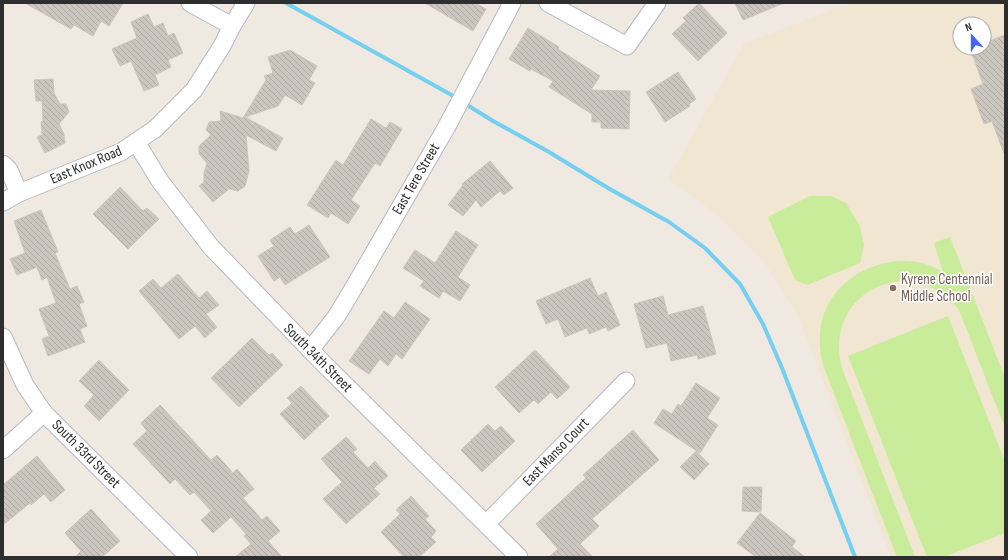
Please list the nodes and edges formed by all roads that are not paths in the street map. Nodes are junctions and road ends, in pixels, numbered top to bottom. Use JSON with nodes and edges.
{"nodes":[{"id":1,"x":190,"y":3,"type":"edge"},
{"id":2,"x":246,"y":3,"type":"edge"},
{"id":3,"x":512,"y":3,"type":"edge"},
{"id":4,"x":548,"y":3,"type":"edge"},
{"id":5,"x":657,"y":3,"type":"edge"},
{"id":6,"x":232,"y":26,"type":"junction"},
{"id":7,"x":136,"y":142,"type":"junction"},
{"id":8,"x":3,"y":164,"type":"edge"},
{"id":9,"x":19,"y":193,"type":"junction"},
{"id":10,"x":3,"y":202,"type":"edge"},
{"id":11,"x":3,"y":336,"type":"edge"},
{"id":12,"x":310,"y":350,"type":"junction"},
{"id":13,"x":626,"y":381,"type":"dead end"},
{"id":14,"x":44,"y":413,"type":"junction"},
{"id":15,"x":3,"y":450,"type":"edge"},
{"id":16,"x":486,"y":524,"type":"junction"},
{"id":17,"x":189,"y":557,"type":"edge"},
{"id":18,"x":519,"y":557,"type":"edge"}],
"edges":[{"from":1,"to":6,"type":"street"},
{"from":2,"to":6,"type":"street","name":"East Knox Road"},
{"from":3,"to":12,"type":"street","name":"East Tere Street"},
{"from":4,"to":5,"type":"street"},
{"from":6,"to":7,"type":"street","name":"East Knox Road"},
{"from":7,"to":9,"type":"street","name":"East Knox Road"},
{"from":7,"to":12,"type":"street","name":"South 34th Street"},
{"from":8,"to":9,"type":"street"},
{"from":9,"to":10,"type":"street","name":"East Knox Road"},
{"from":11,"to":14,"type":"street","name":"South 33rd Street"},
{"from":12,"to":16,"type":"street","name":"South 34th Street"},
{"from":13,"to":16,"type":"street","name":"East Manso Court"},
{"from":14,"to":15,"type":"street"},
{"from":14,"to":17,"type":"street","name":"South 33rd Street"},
{"from":16,"to":18,"type":"street","name":"South 34th Street"}]}
